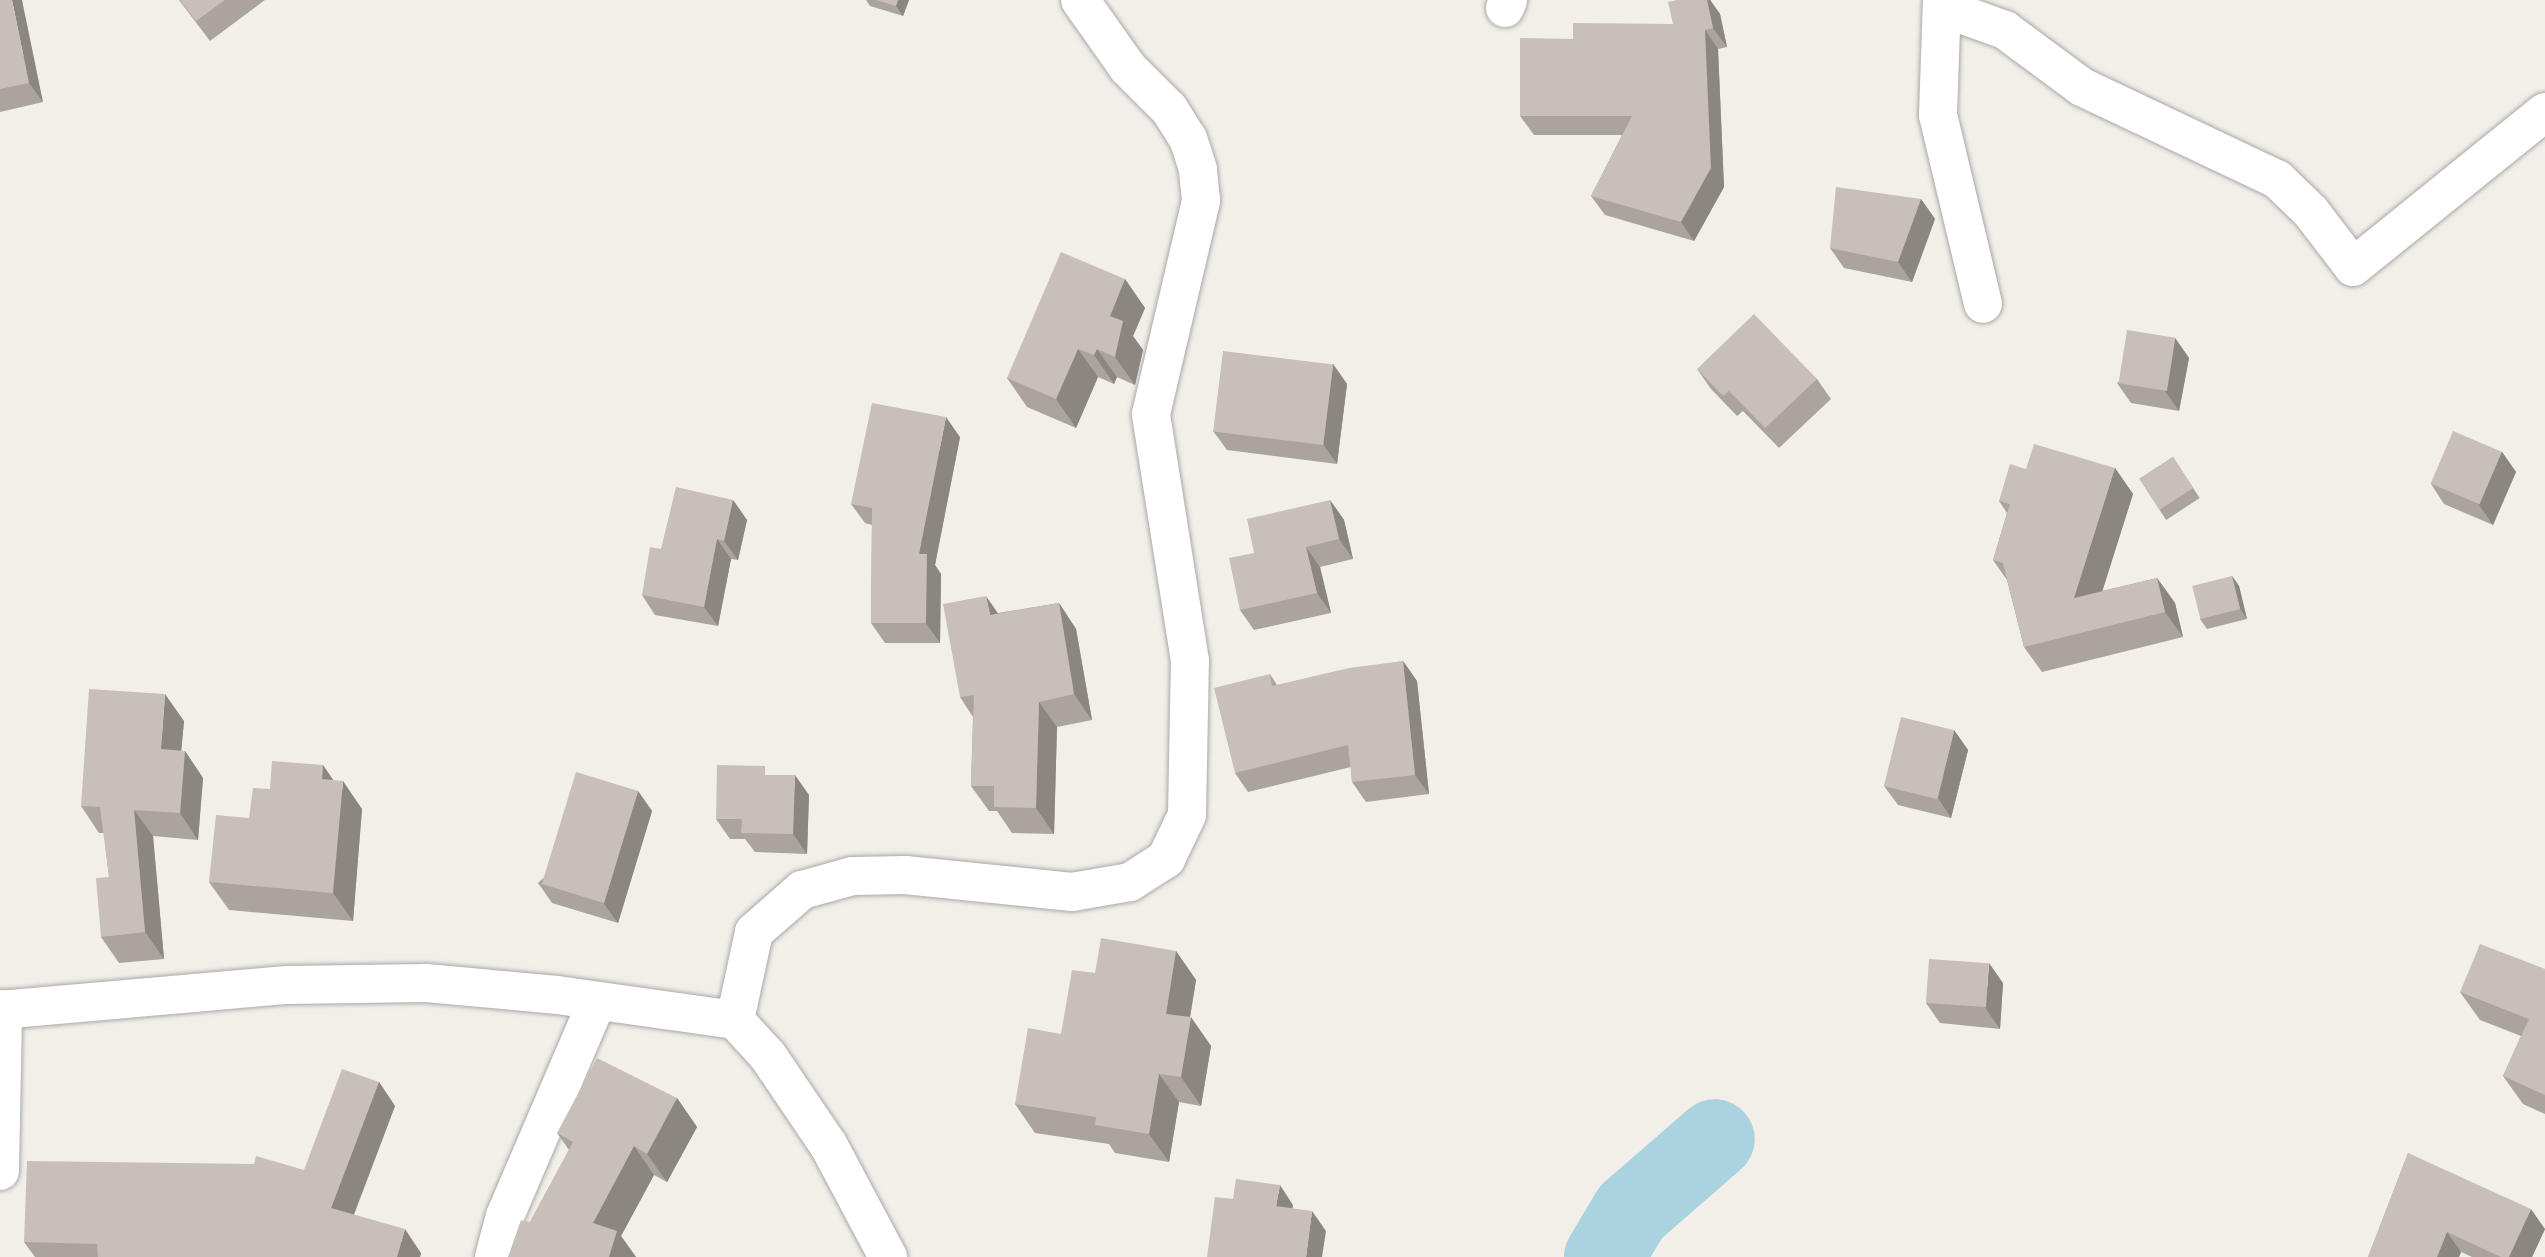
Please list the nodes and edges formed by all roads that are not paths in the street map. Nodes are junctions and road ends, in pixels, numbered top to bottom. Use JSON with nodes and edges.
{"nodes":[{"id":1,"x":1080,"y":0,"type":"edge"},
{"id":2,"x":1943,"y":4,"type":"edge"},
{"id":3,"x":2545,"y":112,"type":"edge"},
{"id":4,"x":1983,"y":304,"type":"dead end"},
{"id":5,"x":598,"y":1001,"type":"junction"},
{"id":6,"x":1,"y":1010,"type":"edge"},
{"id":7,"x":735,"y":1020,"type":"junction"},
{"id":8,"x":0,"y":1171,"type":"edge"},
{"id":9,"x":494,"y":1257,"type":"edge"},
{"id":10,"x":888,"y":1257,"type":"edge"}],
"edges":[{"from":1,"to":7,"type":"street"},
{"from":2,"to":3,"type":"street"},
{"from":2,"to":4,"type":"street"},
{"from":5,"to":6,"type":"street"},
{"from":5,"to":7,"type":"street"},
{"from":5,"to":9,"type":"street"},
{"from":6,"to":8,"type":"street"},
{"from":7,"to":10,"type":"street"}]}
